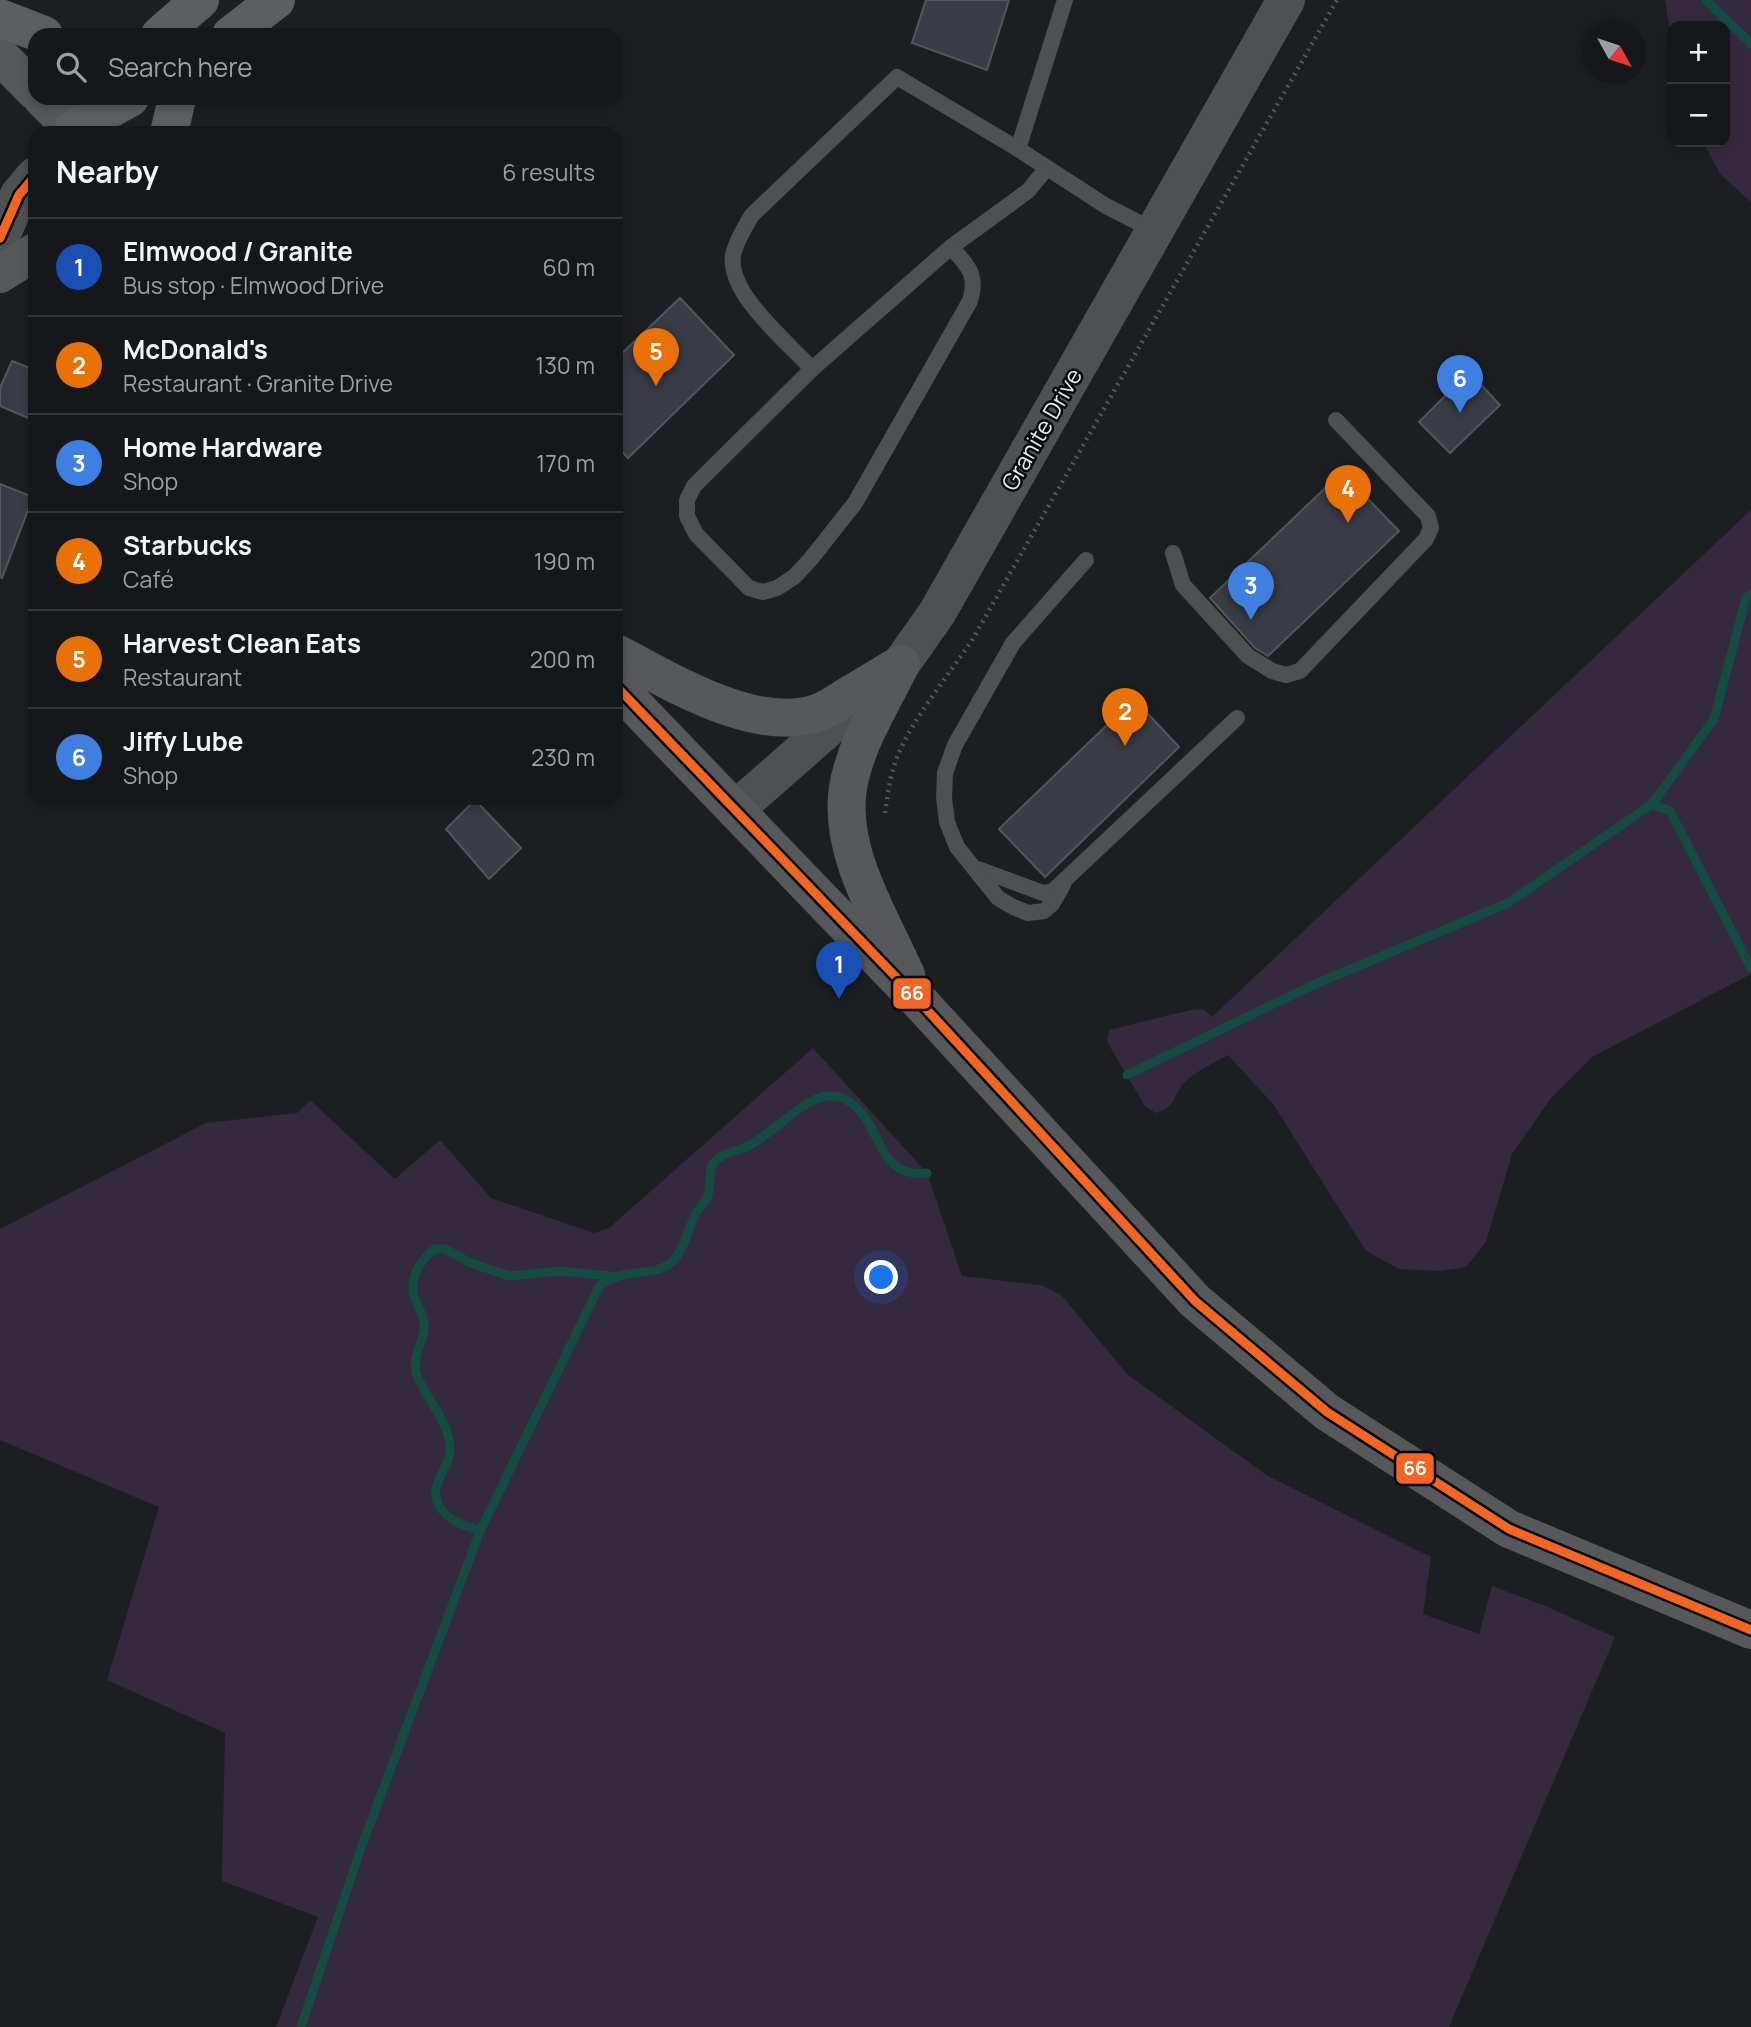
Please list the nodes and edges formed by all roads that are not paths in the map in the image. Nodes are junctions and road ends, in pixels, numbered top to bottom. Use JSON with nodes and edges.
{"nodes":[{"id":1,"x":200,"y":0,"type":"edge"},
{"id":2,"x":276,"y":0,"type":"edge"},
{"id":3,"x":1065,"y":0,"type":"edge"},
{"id":4,"x":1286,"y":0,"type":"edge"},
{"id":5,"x":0,"y":18,"type":"edge"},
{"id":6,"x":164,"y":28,"type":"edge"},
{"id":7,"x":240,"y":28,"type":"edge"},
{"id":8,"x":28,"y":29,"type":"edge"},
{"id":9,"x":0,"y":56,"type":"edge"},
{"id":10,"x":28,"y":84,"type":"edge"},
{"id":11,"x":48,"y":105,"type":"edge"},
{"id":12,"x":96,"y":105,"type":"edge"},
{"id":13,"x":118,"y":105,"type":"edge"},
{"id":14,"x":175,"y":105,"type":"edge"},
{"id":15,"x":68,"y":126,"type":"edge"},
{"id":16,"x":78,"y":126,"type":"edge"},
{"id":17,"x":83,"y":126,"type":"edge"},
{"id":18,"x":171,"y":126,"type":"edge"},
{"id":19,"x":1018,"y":149,"type":"junction"},
{"id":20,"x":1047,"y":168,"type":"junction"},
{"id":21,"x":28,"y":184,"type":"edge"},
{"id":22,"x":1155,"y":231,"type":"junction"},
{"id":23,"x":0,"y":238,"type":"edge"},
{"id":24,"x":951,"y":247,"type":"junction"},
{"id":25,"x":28,"y":256,"type":"edge"},
{"id":26,"x":0,"y":274,"type":"edge"},
{"id":27,"x":812,"y":369,"type":"junction"},
{"id":28,"x":1336,"y":420,"type":"dead end"},
{"id":29,"x":1173,"y":553,"type":"dead end"},
{"id":30,"x":1086,"y":560,"type":"dead end"},
{"id":31,"x":623,"y":657,"type":"edge"},
{"id":32,"x":901,"y":664,"type":"junction"},
{"id":33,"x":623,"y":693,"type":"edge"},
{"id":34,"x":1237,"y":718,"type":"dead end"},
{"id":35,"x":735,"y":810,"type":"junction"},
{"id":36,"x":972,"y":866,"type":"junction"},
{"id":37,"x":1063,"y":885,"type":"junction"},
{"id":38,"x":918,"y":1000,"type":"junction"},
{"id":39,"x":1751,"y":1630,"type":"edge"}],
"edges":[{"from":1,"to":6,"type":"highway"},
{"from":2,"to":7,"type":"highway"},
{"from":3,"to":19,"type":"lane"},
{"from":4,"to":22,"type":"street","name":"Granite Drive"},
{"from":5,"to":8,"type":"highway"},
{"from":9,"to":10,"type":"main road"},
{"from":11,"to":15,"type":"main road"},
{"from":12,"to":16,"type":"highway"},
{"from":13,"to":17,"type":"highway"},
{"from":14,"to":18,"type":"highway"},
{"from":19,"to":20,"type":"lane"},
{"from":19,"to":27,"type":"lane"},
{"from":20,"to":22,"type":"lane"},
{"from":20,"to":24,"type":"lane"},
{"from":21,"to":23,"type":"street"},
{"from":22,"to":32,"type":"street","name":"Granite Drive"},
{"from":24,"to":27,"type":"lane"},
{"from":24,"to":27,"type":"lane"},
{"from":25,"to":26,"type":"main road"},
{"from":28,"to":29,"type":"lane"},
{"from":30,"to":36,"type":"lane"},
{"from":31,"to":32,"type":"main road"},
{"from":32,"to":35,"type":"street","name":"Granite Drive"},
{"from":32,"to":38,"type":"main road"},
{"from":33,"to":35,"type":"main road"},
{"from":34,"to":37,"type":"lane"},
{"from":35,"to":38,"type":"main road"},
{"from":36,"to":37,"type":"lane"},
{"from":36,"to":37,"type":"lane"},
{"from":38,"to":39,"type":"main road"}]}
